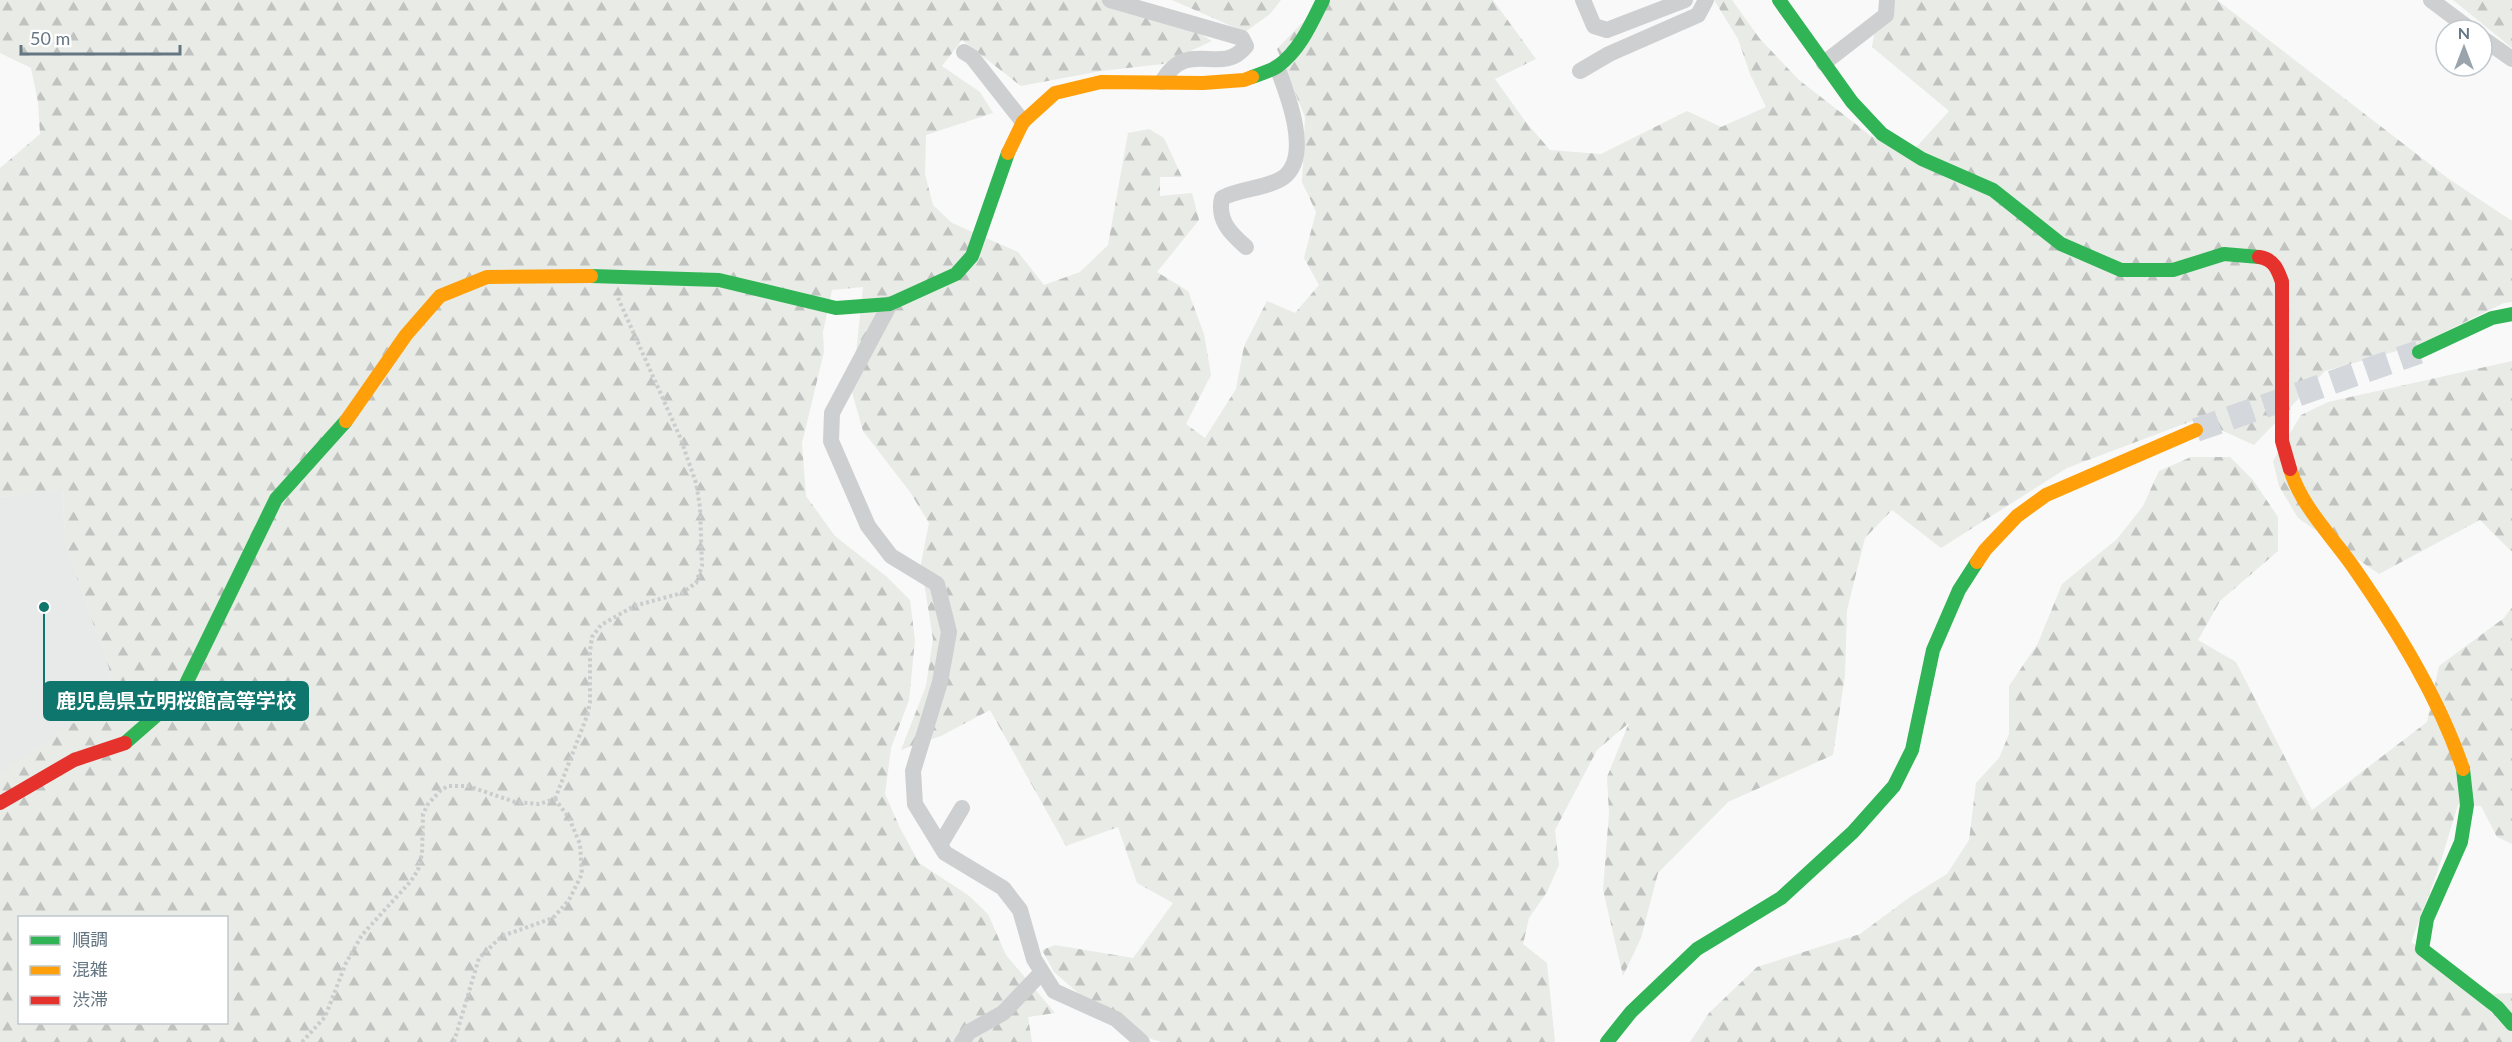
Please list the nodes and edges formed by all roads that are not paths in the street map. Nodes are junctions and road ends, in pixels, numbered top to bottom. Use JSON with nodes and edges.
{"nodes":[{"id":1,"x":1110,"y":0,"type":"edge"},
{"id":2,"x":1323,"y":0,"type":"edge"},
{"id":3,"x":1583,"y":0,"type":"edge"},
{"id":4,"x":1685,"y":0,"type":"edge"},
{"id":5,"x":1706,"y":0,"type":"edge"},
{"id":6,"x":1779,"y":0,"type":"edge"},
{"id":7,"x":1887,"y":0,"type":"edge"},
{"id":8,"x":2431,"y":0,"type":"edge"},
{"id":9,"x":2455,"y":18,"type":"edge"},
{"id":10,"x":2494,"y":46,"type":"edge"},
{"id":11,"x":964,"y":52,"type":"dead end"},
{"id":12,"x":2512,"y":59,"type":"edge"},
{"id":13,"x":1824,"y":63,"type":"junction"},
{"id":14,"x":1277,"y":67,"type":"junction"},
{"id":15,"x":1580,"y":71,"type":"dead end"},
{"id":16,"x":1162,"y":82,"type":"junction"},
{"id":17,"x":1023,"y":122,"type":"junction"},
{"id":18,"x":1246,"y":247,"type":"dead end"},
{"id":19,"x":890,"y":304,"type":"junction"},
{"id":20,"x":2512,"y":314,"type":"edge"},
{"id":21,"x":2419,"y":352,"type":"tunnel mouth"},
{"id":22,"x":2196,"y":430,"type":"tunnel mouth"},
{"id":23,"x":0,"y":803,"type":"edge"},
{"id":24,"x":962,"y":808,"type":"dead end"},
{"id":25,"x":940,"y":845,"type":"junction"},
{"id":26,"x":1041,"y":973,"type":"junction"},
{"id":27,"x":2512,"y":1024,"type":"edge"},
{"id":28,"x":962,"y":1042,"type":"edge"},
{"id":29,"x":1142,"y":1042,"type":"edge"},
{"id":30,"x":1607,"y":1042,"type":"edge"}],
"edges":[{"from":1,"to":16,"type":"street"},
{"from":2,"to":14,"type":"street"},
{"from":3,"to":4,"type":"street"},
{"from":5,"to":15,"type":"street"},
{"from":6,"to":13,"type":"street"},
{"from":7,"to":13,"type":"street"},
{"from":8,"to":9,"type":"street"},
{"from":10,"to":12,"type":"street"},
{"from":11,"to":17,"type":"street"},
{"from":13,"to":27,"type":"street"},
{"from":14,"to":16,"type":"street"},
{"from":14,"to":18,"type":"street"},
{"from":16,"to":17,"type":"street"},
{"from":17,"to":19,"type":"street"},
{"from":19,"to":23,"type":"street"},
{"from":19,"to":25,"type":"street"},
{"from":20,"to":21,"type":"street"},
{"from":22,"to":30,"type":"street"},
{"from":24,"to":25,"type":"street"},
{"from":25,"to":26,"type":"street"},
{"from":26,"to":28,"type":"street"},
{"from":26,"to":29,"type":"street"}]}
